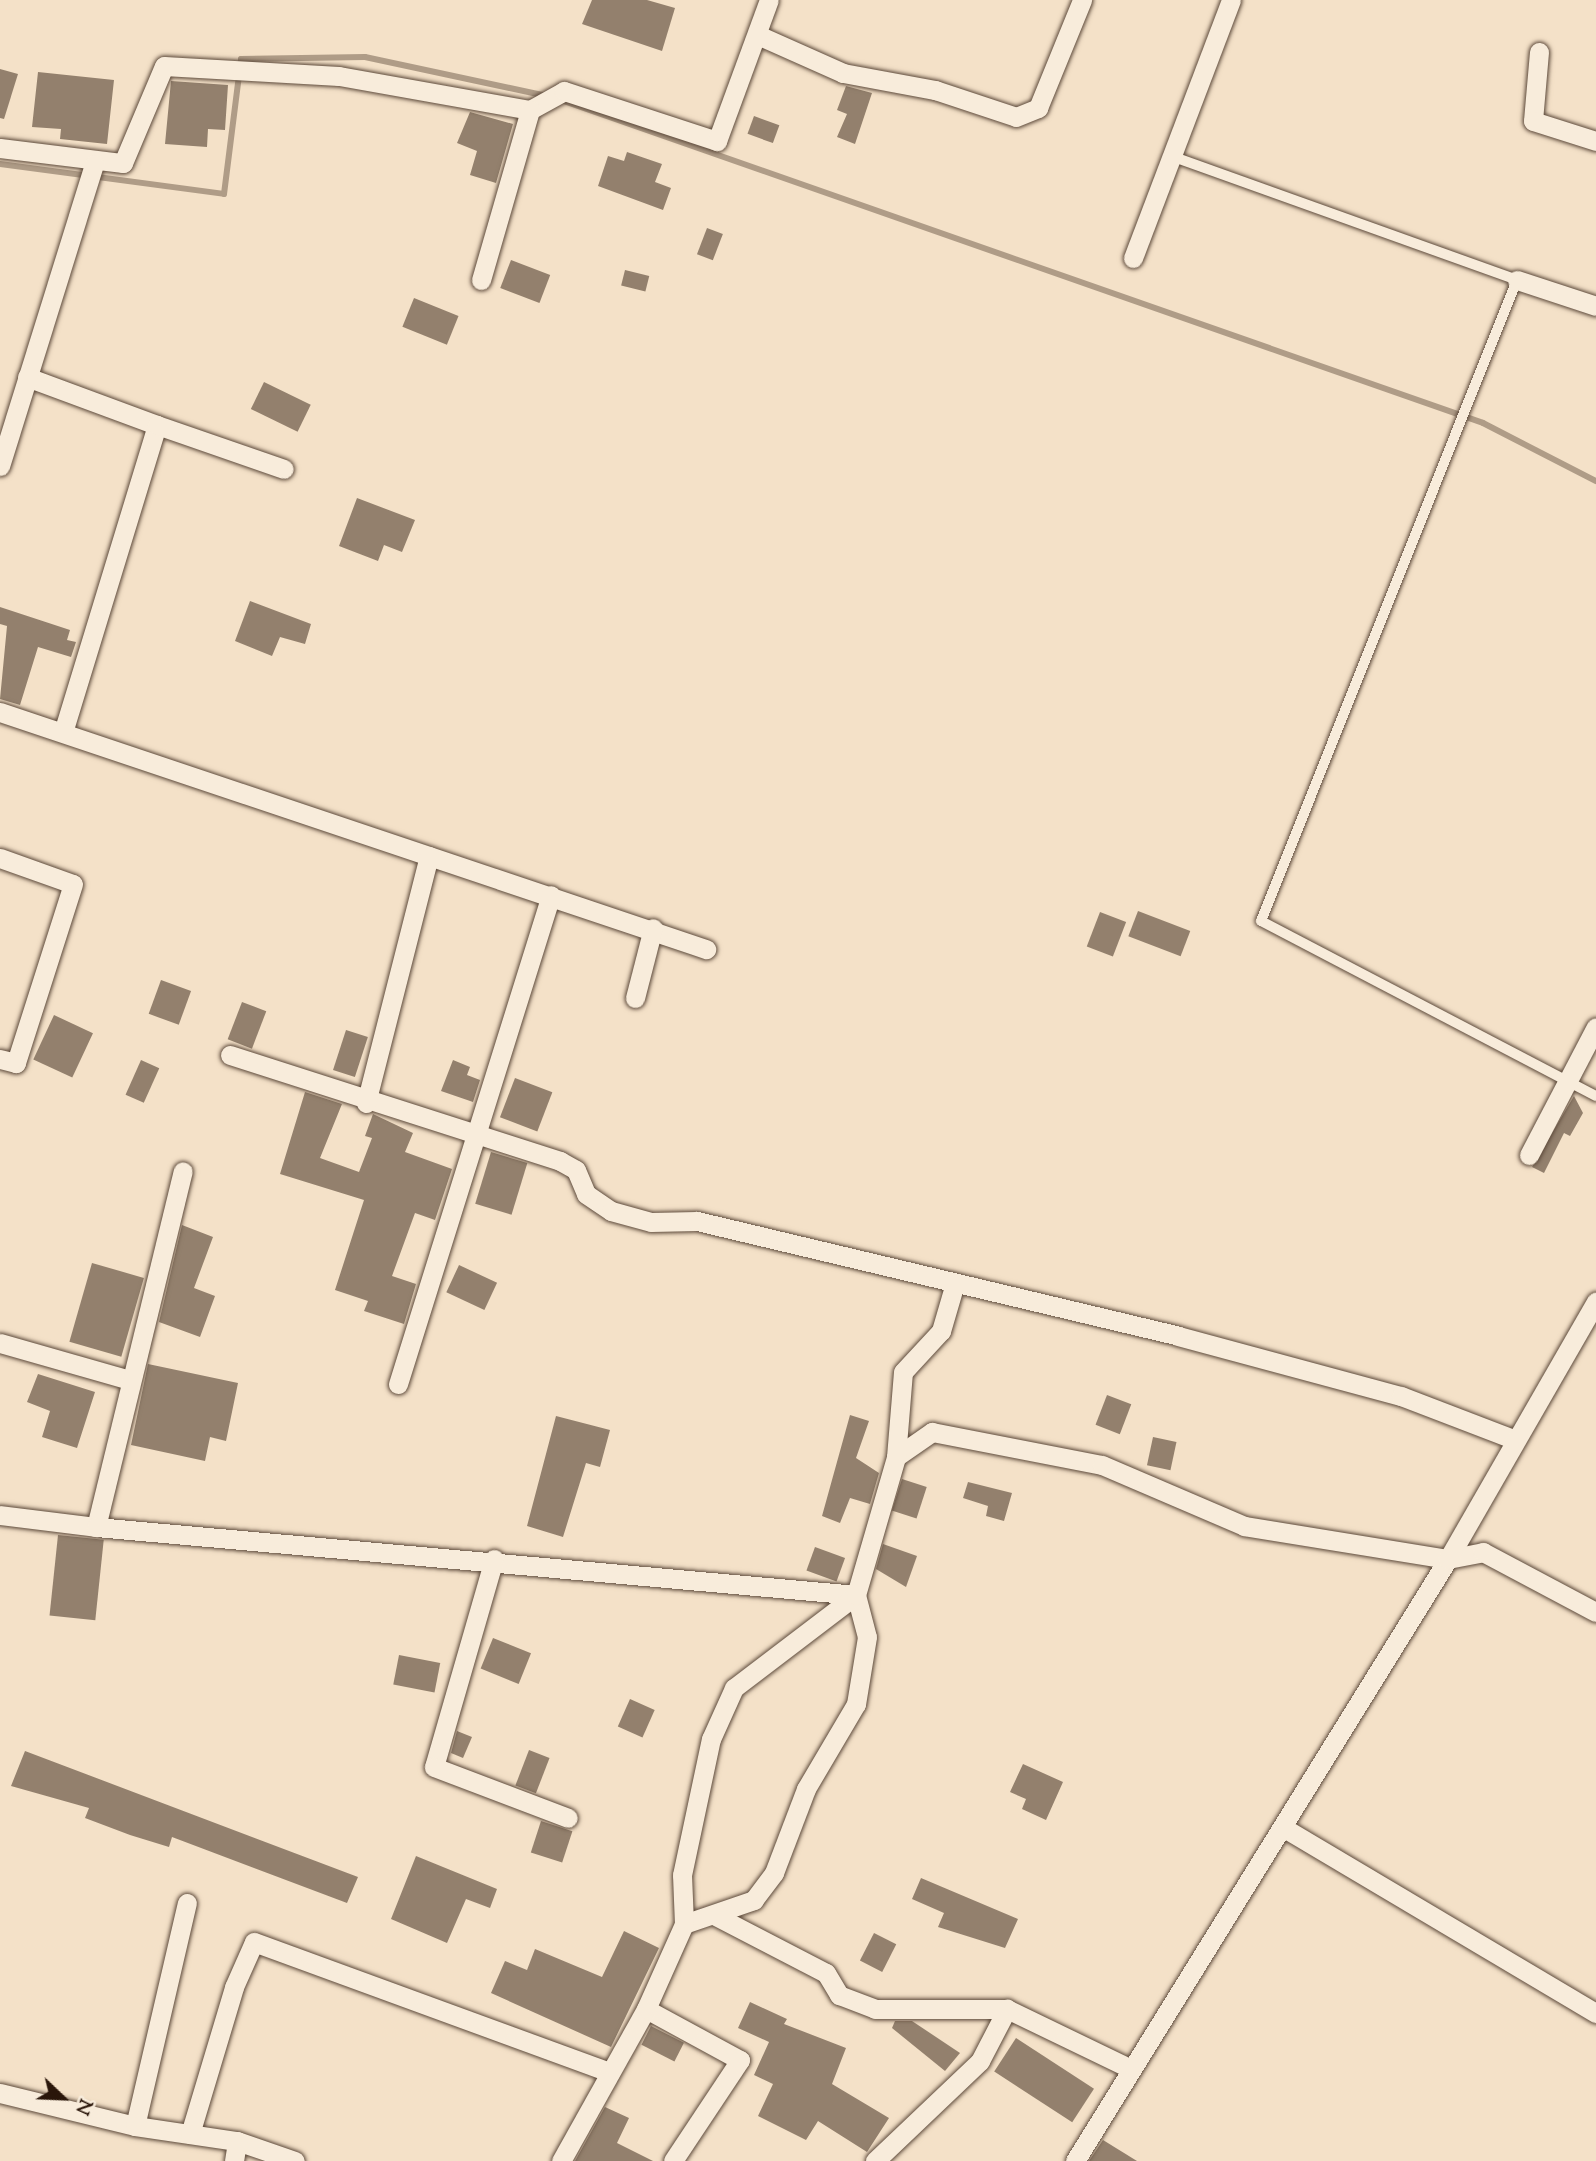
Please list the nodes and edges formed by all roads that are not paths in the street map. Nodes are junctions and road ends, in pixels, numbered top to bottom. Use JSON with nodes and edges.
{"nodes":[{"id":1,"x":769,"y":0,"type":"edge"},
{"id":2,"x":1082,"y":0,"type":"edge"},
{"id":3,"x":1231,"y":0,"type":"edge"},
{"id":4,"x":760,"y":36,"type":"junction"},
{"id":5,"x":1539,"y":52,"type":"dead end"},
{"id":6,"x":537,"y":106,"type":"junction"},
{"id":7,"x":1596,"y":141,"type":"edge"},
{"id":8,"x":0,"y":148,"type":"edge"},
{"id":9,"x":1171,"y":156,"type":"junction"},
{"id":10,"x":92,"y":171,"type":"junction"},
{"id":11,"x":1133,"y":258,"type":"dead end"},
{"id":12,"x":481,"y":280,"type":"dead end"},
{"id":13,"x":1517,"y":280,"type":"junction"},
{"id":14,"x":1596,"y":306,"type":"edge"},
{"id":15,"x":27,"y":377,"type":"junction"},
{"id":16,"x":157,"y":425,"type":"junction"},
{"id":17,"x":0,"y":466,"type":"edge"},
{"id":18,"x":284,"y":469,"type":"dead end"},
{"id":19,"x":0,"y":712,"type":"edge"},
{"id":20,"x":63,"y":732,"type":"junction"},
{"id":21,"x":429,"y":856,"type":"junction"},
{"id":22,"x":0,"y":858,"type":"edge"},
{"id":23,"x":551,"y":895,"type":"junction"},
{"id":24,"x":653,"y":928,"type":"junction"},
{"id":25,"x":706,"y":949,"type":"dead end"},
{"id":26,"x":635,"y":998,"type":"dead end"},
{"id":27,"x":1596,"y":1027,"type":"edge"},
{"id":28,"x":230,"y":1055,"type":"dead end"},
{"id":29,"x":0,"y":1059,"type":"edge"},
{"id":30,"x":1568,"y":1079,"type":"junction"},
{"id":31,"x":1596,"y":1096,"type":"edge"},
{"id":32,"x":366,"y":1103,"type":"junction"},
{"id":33,"x":481,"y":1133,"type":"junction"},
{"id":34,"x":1529,"y":1155,"type":"dead end"},
{"id":35,"x":183,"y":1171,"type":"dead end"},
{"id":36,"x":955,"y":1283,"type":"junction"},
{"id":37,"x":1596,"y":1302,"type":"edge"},
{"id":38,"x":0,"y":1343,"type":"edge"},
{"id":39,"x":130,"y":1380,"type":"junction"},
{"id":40,"x":398,"y":1384,"type":"dead end"},
{"id":41,"x":1513,"y":1439,"type":"junction"},
{"id":42,"x":896,"y":1457,"type":"junction"},
{"id":43,"x":0,"y":1515,"type":"edge"},
{"id":44,"x":96,"y":1527,"type":"junction"},
{"id":45,"x":494,"y":1559,"type":"junction"},
{"id":46,"x":1448,"y":1559,"type":"junction"},
{"id":47,"x":856,"y":1595,"type":"junction"},
{"id":48,"x":1596,"y":1612,"type":"edge"},
{"id":49,"x":568,"y":1818,"type":"dead end"},
{"id":50,"x":1284,"y":1828,"type":"junction"},
{"id":51,"x":187,"y":1903,"type":"dead end"},
{"id":52,"x":714,"y":1915,"type":"junction"},
{"id":53,"x":684,"y":1924,"type":"junction"},
{"id":54,"x":646,"y":2009,"type":"junction"},
{"id":55,"x":1007,"y":2009,"type":"junction"},
{"id":56,"x":1596,"y":2013,"type":"edge"},
{"id":57,"x":1131,"y":2069,"type":"junction"},
{"id":58,"x":610,"y":2072,"type":"junction"},
{"id":59,"x":0,"y":2093,"type":"edge"},
{"id":60,"x":135,"y":2126,"type":"junction"},
{"id":61,"x":190,"y":2134,"type":"junction"},
{"id":62,"x":235,"y":2151,"type":"edge"},
{"id":63,"x":295,"y":2161,"type":"edge"},
{"id":64,"x":561,"y":2161,"type":"edge"},
{"id":65,"x":673,"y":2161,"type":"edge"},
{"id":66,"x":876,"y":2161,"type":"edge"},
{"id":67,"x":1075,"y":2161,"type":"edge"}],
"edges":[{"from":1,"to":4,"type":"street"},
{"from":2,"to":4,"type":"street"},
{"from":3,"to":9,"type":"street"},
{"from":4,"to":6,"type":"street"},
{"from":5,"to":7,"type":"street"},
{"from":6,"to":10,"type":"street"},
{"from":6,"to":12,"type":"street"},
{"from":8,"to":10,"type":"street"},
{"from":9,"to":11,"type":"street"},
{"from":9,"to":13,"type":"lane"},
{"from":10,"to":15,"type":"street"},
{"from":13,"to":14,"type":"street"},
{"from":13,"to":30,"type":"lane"},
{"from":15,"to":16,"type":"street"},
{"from":15,"to":17,"type":"street"},
{"from":16,"to":18,"type":"street"},
{"from":16,"to":20,"type":"street"},
{"from":19,"to":20,"type":"street"},
{"from":20,"to":21,"type":"street"},
{"from":21,"to":23,"type":"street"},
{"from":21,"to":32,"type":"street"},
{"from":22,"to":29,"type":"street"},
{"from":23,"to":24,"type":"street"},
{"from":23,"to":33,"type":"street"},
{"from":24,"to":25,"type":"street"},
{"from":24,"to":26,"type":"street"},
{"from":27,"to":30,"type":"street"},
{"from":28,"to":32,"type":"street"},
{"from":30,"to":31,"type":"lane"},
{"from":30,"to":34,"type":"street"},
{"from":32,"to":33,"type":"street"},
{"from":33,"to":36,"type":"street"},
{"from":33,"to":40,"type":"street"},
{"from":35,"to":39,"type":"street"},
{"from":36,"to":41,"type":"street"},
{"from":36,"to":42,"type":"street"},
{"from":37,"to":41,"type":"street"},
{"from":38,"to":39,"type":"street"},
{"from":39,"to":44,"type":"street"},
{"from":41,"to":46,"type":"street"},
{"from":42,"to":46,"type":"street"},
{"from":42,"to":47,"type":"street"},
{"from":43,"to":44,"type":"street"},
{"from":44,"to":45,"type":"street"},
{"from":45,"to":47,"type":"street"},
{"from":45,"to":49,"type":"street"},
{"from":46,"to":48,"type":"street"},
{"from":46,"to":50,"type":"street"},
{"from":47,"to":52,"type":"street"},
{"from":47,"to":53,"type":"street"},
{"from":50,"to":56,"type":"street"},
{"from":50,"to":57,"type":"street"},
{"from":51,"to":60,"type":"street"},
{"from":52,"to":53,"type":"street"},
{"from":52,"to":55,"type":"street"},
{"from":53,"to":54,"type":"street"},
{"from":54,"to":58,"type":"street"},
{"from":54,"to":65,"type":"street"},
{"from":55,"to":57,"type":"street"},
{"from":55,"to":66,"type":"street"},
{"from":57,"to":67,"type":"street"},
{"from":58,"to":61,"type":"street"},
{"from":58,"to":64,"type":"street"},
{"from":59,"to":60,"type":"street"},
{"from":60,"to":61,"type":"street"},
{"from":61,"to":62,"type":"street"},
{"from":62,"to":63,"type":"street"}]}
